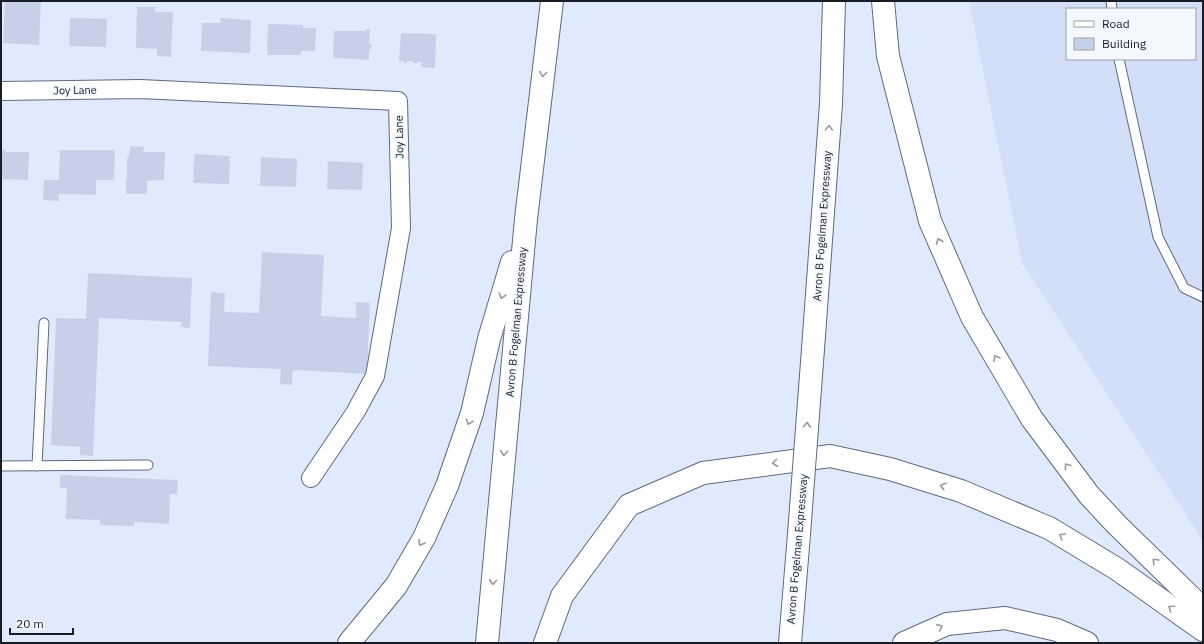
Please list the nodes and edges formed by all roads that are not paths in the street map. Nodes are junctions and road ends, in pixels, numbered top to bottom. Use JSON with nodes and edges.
{"nodes":[{"id":1,"x":552,"y":1,"type":"edge"},
{"id":2,"x":834,"y":1,"type":"edge"},
{"id":3,"x":883,"y":1,"type":"edge"},
{"id":4,"x":1119,"y":60,"type":"edge"},
{"id":5,"x":1,"y":91,"type":"edge"},
{"id":6,"x":526,"y":219,"type":"junction"},
{"id":7,"x":1203,"y":297,"type":"edge"},
{"id":8,"x":44,"y":322,"type":"dead end"},
{"id":9,"x":148,"y":465,"type":"dead end"},
{"id":10,"x":1,"y":466,"type":"edge"},
{"id":11,"x":37,"y":466,"type":"junction"},
{"id":12,"x":311,"y":478,"type":"dead end"},
{"id":13,"x":1203,"y":608,"type":"edge"},
{"id":14,"x":1203,"y":630,"type":"edge"},
{"id":15,"x":349,"y":643,"type":"edge"},
{"id":16,"x":487,"y":643,"type":"edge"},
{"id":17,"x":545,"y":643,"type":"edge"},
{"id":18,"x":790,"y":643,"type":"edge"},
{"id":19,"x":904,"y":643,"type":"edge"},
{"id":20,"x":1087,"y":643,"type":"edge"}],
"edges":[{"from":1,"to":6,"type":"highway","name":"Avron B Fogelman Expressway","one_way":true},
{"from":18,"to":2,"type":"highway","name":"Avron B Fogelman Expressway","one_way":true,"bridge":true},
{"from":13,"to":3,"type":"highway","one_way":true},
{"from":4,"to":7,"type":"lane"},
{"from":5,"to":12,"type":"street","name":"Joy Lane"},
{"from":6,"to":15,"type":"highway","one_way":true},
{"from":6,"to":16,"type":"highway","name":"Avron B Fogelman Expressway","one_way":true},
{"from":8,"to":11,"type":"lane"},
{"from":9,"to":11,"type":"lane"},
{"from":10,"to":11,"type":"lane"},
{"from":14,"to":17,"type":"highway","one_way":true},
{"from":19,"to":20,"type":"highway","one_way":true}]}
